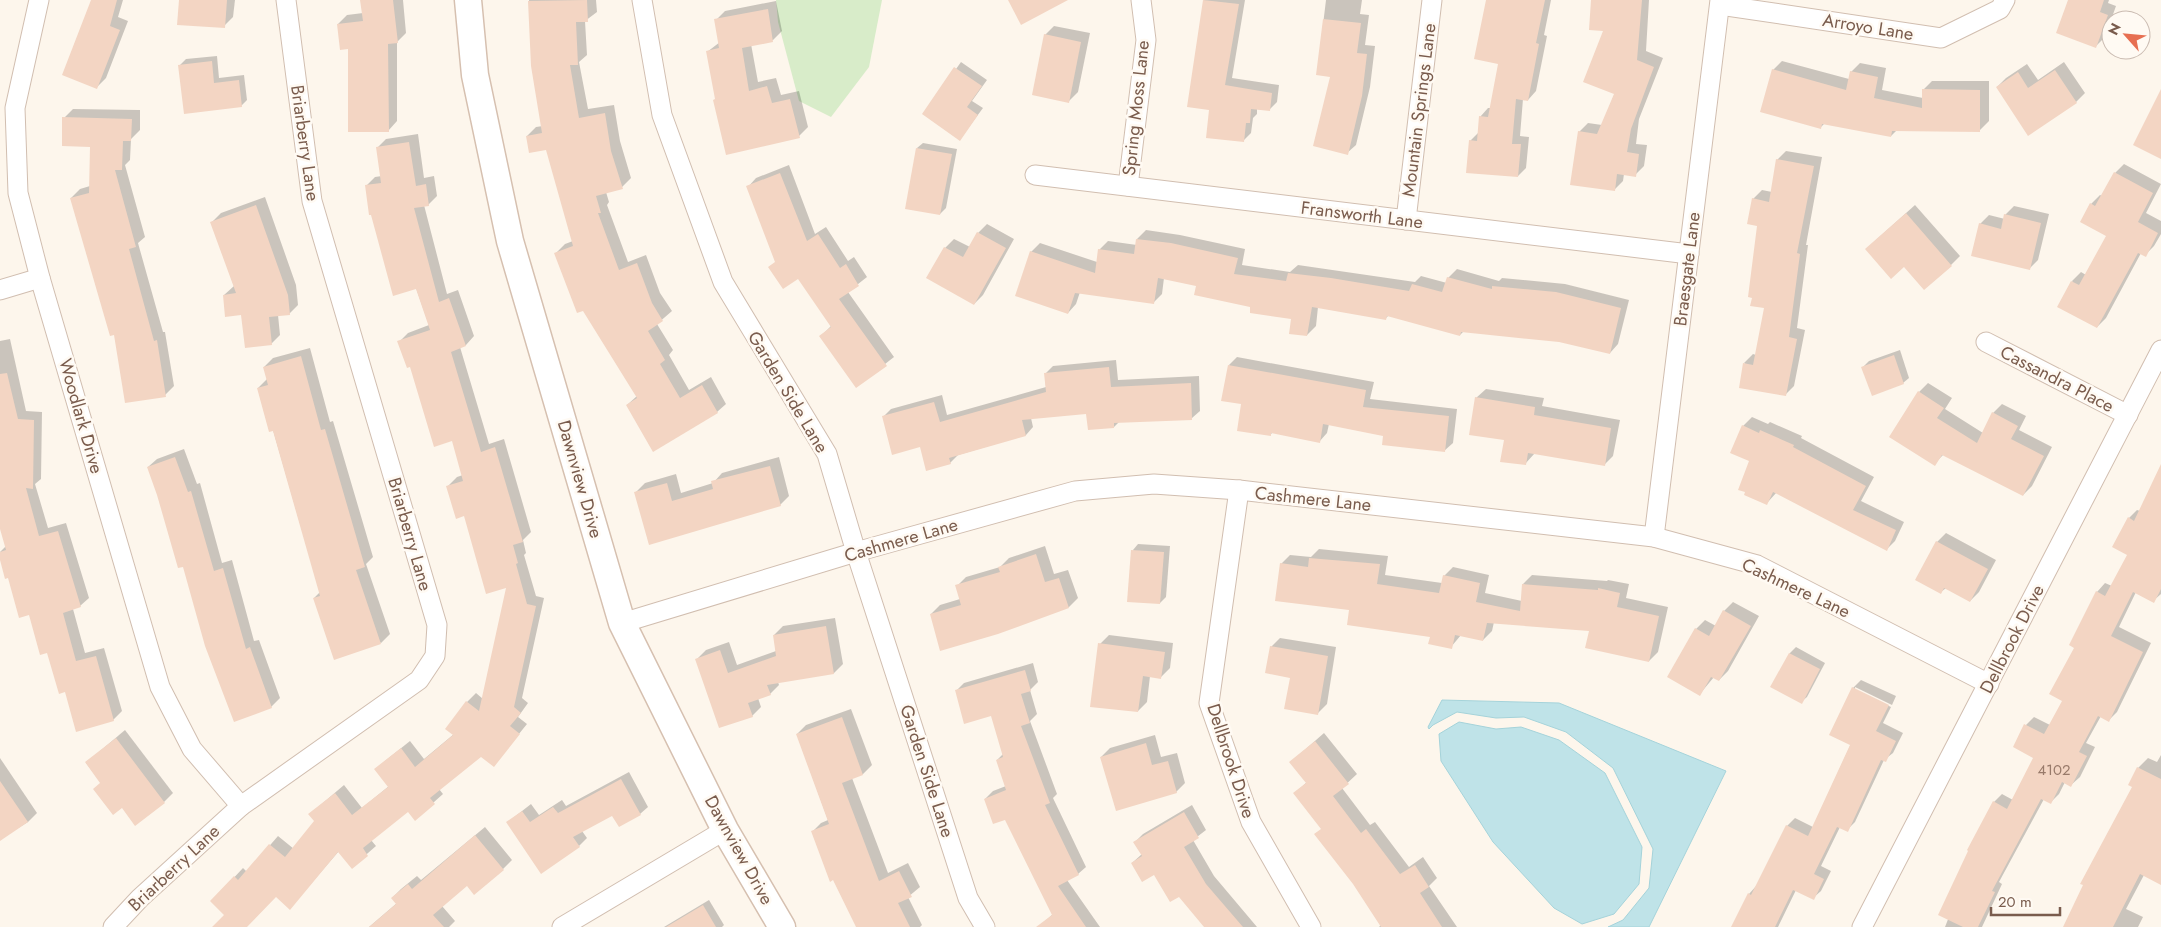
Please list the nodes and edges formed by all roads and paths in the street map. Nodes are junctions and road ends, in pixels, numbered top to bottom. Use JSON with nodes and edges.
{"nodes":[{"id":1,"x":39,"y":0,"type":"edge"},
{"id":2,"x":286,"y":0,"type":"edge"},
{"id":3,"x":468,"y":0,"type":"edge"},
{"id":4,"x":642,"y":0,"type":"edge"},
{"id":5,"x":1141,"y":0,"type":"edge"},
{"id":6,"x":1432,"y":0,"type":"edge"},
{"id":7,"x":2005,"y":0,"type":"edge"},
{"id":8,"x":1720,"y":2,"type":"edge"},
{"id":9,"x":1035,"y":175,"type":"dead end"},
{"id":10,"x":1128,"y":186,"type":"junction"},
{"id":11,"x":1406,"y":220,"type":"junction"},
{"id":12,"x":1689,"y":254,"type":"junction"},
{"id":13,"x":40,"y":278,"type":"junction"},
{"id":14,"x":0,"y":290,"type":"edge"},
{"id":15,"x":1986,"y":342,"type":"dead end"},
{"id":16,"x":2161,"y":350,"type":"edge"},
{"id":17,"x":2128,"y":416,"type":"junction"},
{"id":18,"x":1238,"y":490,"type":"junction"},
{"id":19,"x":1654,"y":537,"type":"junction"},
{"id":20,"x":856,"y":552,"type":"junction"},
{"id":21,"x":622,"y":623,"type":"junction"},
{"id":22,"x":1989,"y":684,"type":"junction"},
{"id":23,"x":241,"y":806,"type":"junction"},
{"id":24,"x":725,"y":830,"type":"junction"},
{"id":25,"x":564,"y":926,"type":"edge"},
{"id":26,"x":114,"y":927,"type":"edge"},
{"id":27,"x":782,"y":927,"type":"edge"},
{"id":28,"x":985,"y":927,"type":"edge"},
{"id":29,"x":1312,"y":927,"type":"edge"},
{"id":30,"x":1862,"y":927,"type":"edge"}],
"edges":[{"from":1,"to":13,"type":"street","name":"Woodlark Drive"},
{"from":2,"to":23,"type":"street","name":"Briarberry Lane"},
{"from":3,"to":21,"type":"street","name":"Dawnview Drive"},
{"from":4,"to":20,"type":"street","name":"Garden Side Lane"},
{"from":5,"to":10,"type":"street","name":"Spring Moss Lane"},
{"from":6,"to":11,"type":"street","name":"Mountain Springs Lane"},
{"from":7,"to":8,"type":"street","name":"Arroyo Lane"},
{"from":8,"to":12,"type":"street","name":"Braesgate Lane"},
{"from":9,"to":10,"type":"street","name":"Fransworth Lane"},
{"from":10,"to":11,"type":"street","name":"Fransworth Lane"},
{"from":11,"to":12,"type":"street","name":"Fransworth Lane"},
{"from":12,"to":19,"type":"street","name":"Braesgate Lane"},
{"from":13,"to":14,"type":"street"},
{"from":13,"to":23,"type":"street","name":"Woodlark Drive"},
{"from":15,"to":17,"type":"street","name":"Cassandra Place"},
{"from":16,"to":17,"type":"street","name":"Dellbrook Drive"},
{"from":17,"to":22,"type":"street","name":"Dellbrook Drive"},
{"from":18,"to":19,"type":"street","name":"Cashmere Lane"},
{"from":18,"to":20,"type":"street","name":"Cashmere Lane"},
{"from":18,"to":29,"type":"street","name":"Dellbrook Drive"},
{"from":19,"to":22,"type":"street","name":"Cashmere Lane"},
{"from":20,"to":21,"type":"street","name":"Cashmere Lane"},
{"from":20,"to":28,"type":"street","name":"Garden Side Lane"},
{"from":21,"to":24,"type":"street","name":"Dawnview Drive"},
{"from":22,"to":30,"type":"street","name":"Dellbrook Drive"},
{"from":23,"to":26,"type":"street","name":"Briarberry Lane"},
{"from":24,"to":25,"type":"street"},
{"from":24,"to":27,"type":"street","name":"Dawnview Drive"}]}
